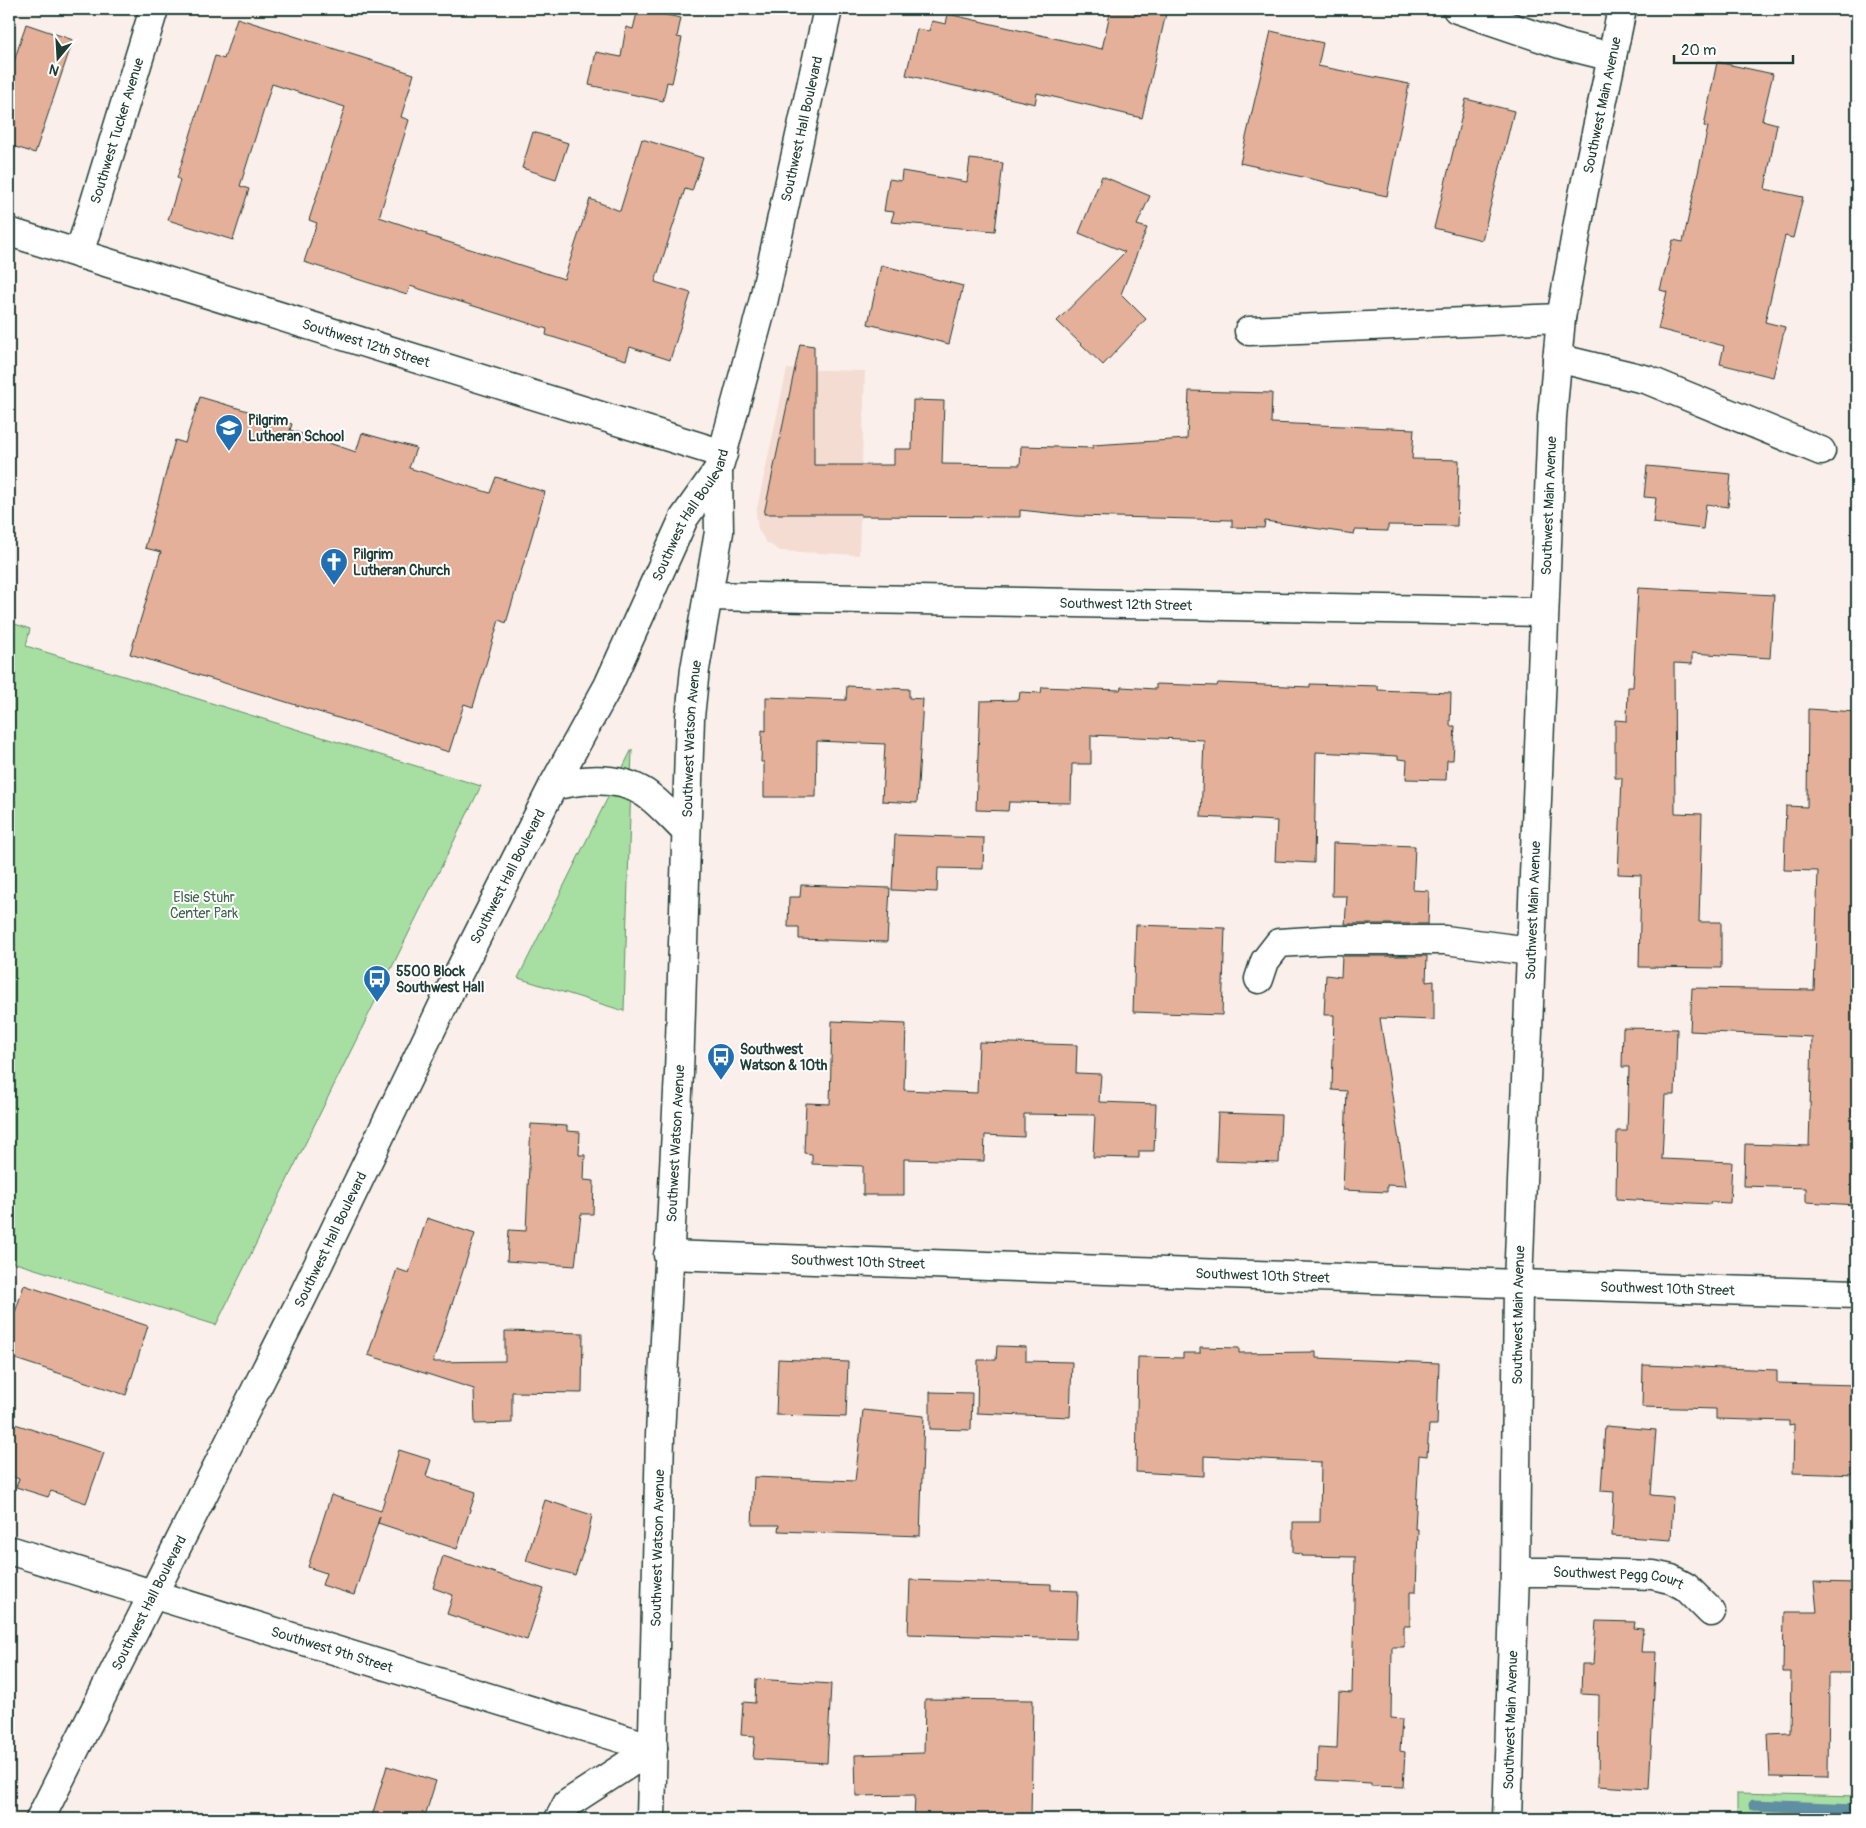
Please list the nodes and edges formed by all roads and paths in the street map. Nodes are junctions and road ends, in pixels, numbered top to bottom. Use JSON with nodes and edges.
{"nodes":[{"id":1,"x":154,"y":9,"type":"edge"},
{"id":2,"x":828,"y":9,"type":"edge"},
{"id":3,"x":1457,"y":9,"type":"edge"},
{"id":4,"x":1622,"y":9,"type":"edge"},
{"id":5,"x":1612,"y":57,"type":"junction"},
{"id":6,"x":9,"y":232,"type":"edge"},
{"id":7,"x":79,"y":254,"type":"junction"},
{"id":8,"x":1561,"y":318,"type":"junction"},
{"id":9,"x":1248,"y":331,"type":"dead end"},
{"id":10,"x":1557,"y":358,"type":"junction"},
{"id":11,"x":1821,"y":451,"type":"dead end"},
{"id":12,"x":720,"y":462,"type":"junction"},
{"id":13,"x":708,"y":596,"type":"junction"},
{"id":14,"x":1544,"y":612,"type":"junction"},
{"id":15,"x":553,"y":786,"type":"junction"},
{"id":16,"x":686,"y":830,"type":"junction"},
{"id":17,"x":1530,"y":950,"type":"junction"},
{"id":18,"x":1259,"y":979,"type":"dead end"},
{"id":19,"x":668,"y":1255,"type":"junction"},
{"id":20,"x":1518,"y":1284,"type":"junction"},
{"id":21,"x":1857,"y":1294,"type":"edge"},
{"id":22,"x":9,"y":1550,"type":"edge"},
{"id":23,"x":1514,"y":1572,"type":"junction"},
{"id":24,"x":153,"y":1594,"type":"junction"},
{"id":25,"x":1711,"y":1612,"type":"dead end"},
{"id":26,"x":653,"y":1748,"type":"junction"},
{"id":27,"x":40,"y":1819,"type":"edge"},
{"id":28,"x":559,"y":1819,"type":"edge"},
{"id":29,"x":651,"y":1819,"type":"edge"},
{"id":30,"x":1507,"y":1819,"type":"edge"}],
"edges":[{"from":1,"to":7,"type":"street","name":"Southwest Tucker Avenue"},
{"from":2,"to":12,"type":"street","name":"Southwest Hall Boulevard"},
{"from":3,"to":5,"type":"street"},
{"from":4,"to":5,"type":"street","name":"Southwest Main Avenue"},
{"from":5,"to":8,"type":"street","name":"Southwest Main Avenue"},
{"from":6,"to":7,"type":"street","name":"Southwest 12th Street"},
{"from":7,"to":12,"type":"street","name":"Southwest 12th Street"},
{"from":8,"to":9,"type":"street"},
{"from":8,"to":10,"type":"street","name":"Southwest Main Avenue"},
{"from":10,"to":11,"type":"street"},
{"from":10,"to":14,"type":"street","name":"Southwest Main Avenue"},
{"from":12,"to":13,"type":"street","name":"Southwest Watson Avenue"},
{"from":12,"to":15,"type":"street","name":"Southwest Hall Boulevard"},
{"from":13,"to":14,"type":"street","name":"Southwest 12th Street"},
{"from":13,"to":16,"type":"street","name":"Southwest Watson Avenue"},
{"from":14,"to":17,"type":"street","name":"Southwest Main Avenue"},
{"from":15,"to":16,"type":"street"},
{"from":15,"to":24,"type":"street","name":"Southwest Hall Boulevard"},
{"from":16,"to":19,"type":"street","name":"Southwest Watson Avenue"},
{"from":17,"to":18,"type":"street"},
{"from":17,"to":20,"type":"street","name":"Southwest Main Avenue"},
{"from":19,"to":20,"type":"street","name":"Southwest 10th Street"},
{"from":19,"to":26,"type":"street","name":"Southwest Watson Avenue"},
{"from":20,"to":21,"type":"street","name":"Southwest 10th Street"},
{"from":20,"to":23,"type":"street","name":"Southwest Main Avenue"},
{"from":22,"to":24,"type":"street","name":"Southwest 9th Street"},
{"from":23,"to":25,"type":"street","name":"Southwest Pegg Court"},
{"from":23,"to":30,"type":"street","name":"Southwest Main Avenue"},
{"from":24,"to":26,"type":"street","name":"Southwest 9th Street"},
{"from":24,"to":27,"type":"street","name":"Southwest Hall Boulevard"},
{"from":26,"to":28,"type":"street"},
{"from":26,"to":29,"type":"street","name":"Southwest Watson Avenue"}]}
